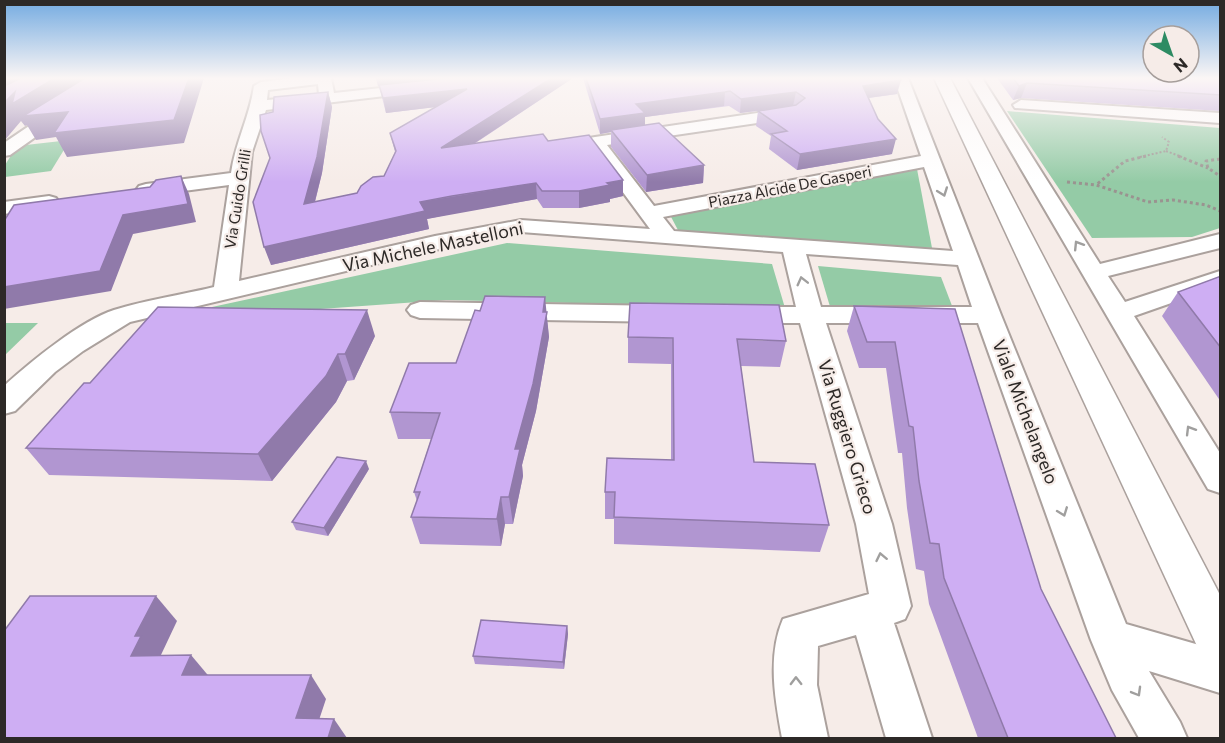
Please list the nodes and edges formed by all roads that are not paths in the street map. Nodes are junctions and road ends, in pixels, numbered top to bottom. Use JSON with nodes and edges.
{"nodes":[{"id":1,"x":59,"y":113,"type":"edge"},
{"id":2,"x":255,"y":113,"type":"edge"},
{"id":3,"x":792,"y":113,"type":"edge"},
{"id":4,"x":914,"y":113,"type":"edge"},
{"id":5,"x":959,"y":113,"type":"edge"},
{"id":6,"x":996,"y":113,"type":"edge"},
{"id":7,"x":1139,"y":113,"type":"edge"},
{"id":8,"x":1221,"y":118,"type":"edge"},
{"id":9,"x":4,"y":151,"type":"edge"},
{"id":10,"x":931,"y":160,"type":"junction"},
{"id":11,"x":239,"y":178,"type":"junction"},
{"id":12,"x":122,"y":193,"type":"edge"},
{"id":13,"x":63,"y":201,"type":"edge"},
{"id":14,"x":4,"y":208,"type":"edge"},
{"id":15,"x":649,"y":213,"type":"junction"},
{"id":16,"x":666,"y":235,"type":"junction"},
{"id":17,"x":1221,"y":241,"type":"edge"},
{"id":18,"x":793,"y":246,"type":"junction"},
{"id":19,"x":968,"y":259,"type":"junction"},
{"id":20,"x":1095,"y":272,"type":"junction"},
{"id":21,"x":1221,"y":279,"type":"edge"},
{"id":22,"x":225,"y":293,"type":"junction"},
{"id":23,"x":420,"y":310,"type":"dead end"},
{"id":24,"x":1119,"y":313,"type":"junction"},
{"id":25,"x":988,"y":315,"type":"junction"},
{"id":26,"x":811,"y":316,"type":"junction"},
{"id":27,"x":4,"y":404,"type":"edge"},
{"id":28,"x":1221,"y":480,"type":"edge"},
{"id":29,"x":870,"y":613,"type":"junction"},
{"id":30,"x":1112,"y":640,"type":"junction"},
{"id":31,"x":1221,"y":643,"type":"edge"},
{"id":32,"x":1221,"y":672,"type":"edge"},
{"id":33,"x":805,"y":738,"type":"edge"},
{"id":34,"x":909,"y":738,"type":"edge"},
{"id":35,"x":1164,"y":738,"type":"edge"}],
"edges":[{"from":1,"to":9,"type":"street"},
{"from":2,"to":11,"type":"street","name":"Via Guido Grilli"},
{"from":3,"to":15,"type":"street"},
{"from":4,"to":10,"type":"street","name":"Viale Michelangelo"},
{"from":5,"to":31,"type":"street"},
{"from":20,"to":6,"type":"street","one_way":true},
{"from":7,"to":8,"type":"street"},
{"from":10,"to":15,"type":"street","name":"Piazza Alcide De Gasperi"},
{"from":10,"to":19,"type":"street","name":"Viale Michelangelo","one_way":true},
{"from":11,"to":12,"type":"street"},
{"from":11,"to":22,"type":"street","name":"Via Guido Grilli"},
{"from":13,"to":14,"type":"street"},
{"from":15,"to":16,"type":"street"},
{"from":16,"to":18,"type":"street","name":"Via Michele Mastelloni"},
{"from":16,"to":22,"type":"street","name":"Via Michele Mastelloni"},
{"from":17,"to":20,"type":"street"},
{"from":18,"to":19,"type":"street","name":"Via Michele Mastelloni"},
{"from":26,"to":18,"type":"street","name":"Via Ruggiero Grieco","one_way":true},
{"from":19,"to":25,"type":"street","name":"Viale Michelangelo"},
{"from":20,"to":24,"type":"street"},
{"from":21,"to":24,"type":"street"},
{"from":22,"to":27,"type":"street","name":"Via Michele Mastelloni"},
{"from":23,"to":26,"type":"street"},
{"from":28,"to":24,"type":"street","one_way":true},
{"from":25,"to":26,"type":"street"},
{"from":25,"to":30,"type":"street","name":"Viale Michelangelo","one_way":true},
{"from":29,"to":26,"type":"street","name":"Via Ruggiero Grieco","one_way":true},
{"from":33,"to":29,"type":"street","name":"Via Ruggiero Grieco","one_way":true},
{"from":29,"to":34,"type":"street"},
{"from":30,"to":32,"type":"street"},
{"from":30,"to":35,"type":"street","name":"Viale Michelangelo","one_way":true}]}
